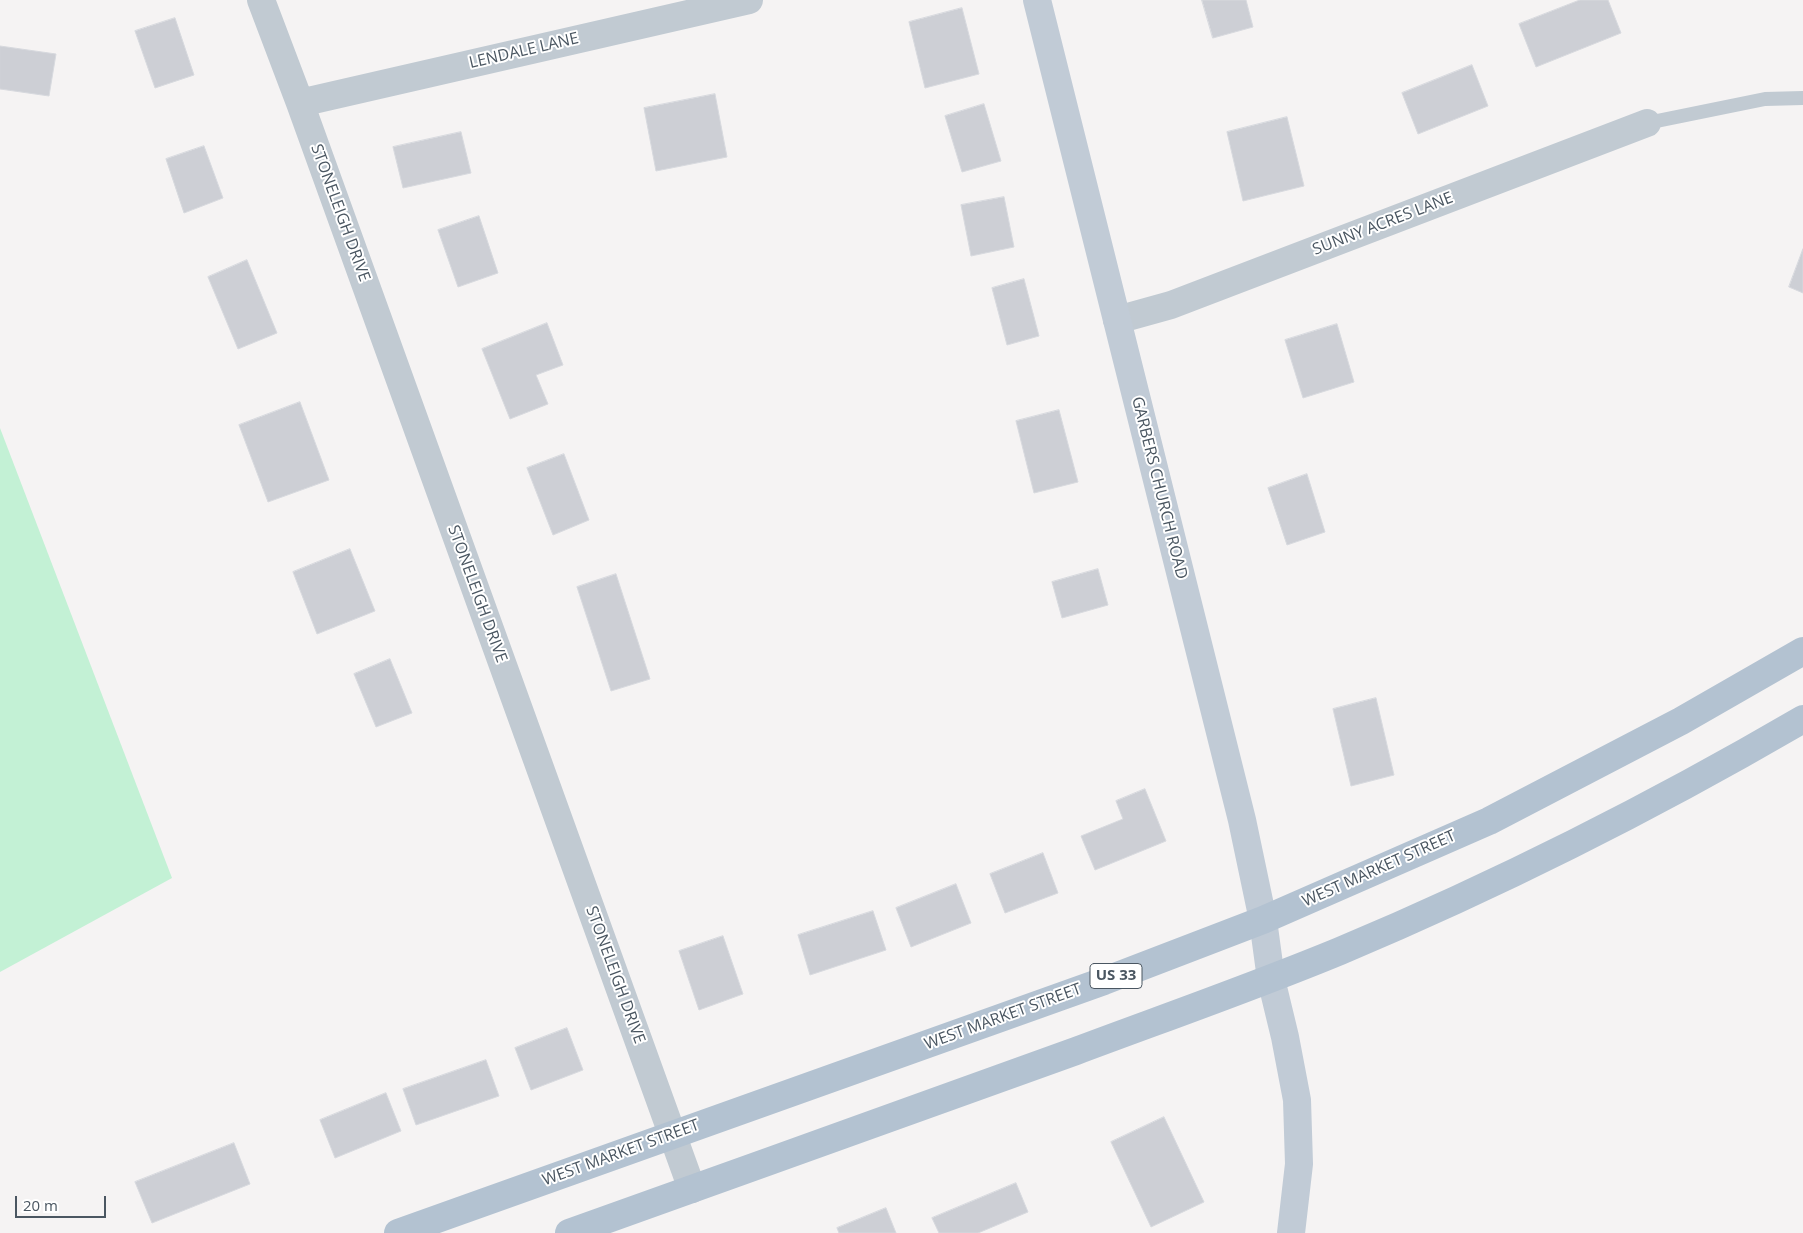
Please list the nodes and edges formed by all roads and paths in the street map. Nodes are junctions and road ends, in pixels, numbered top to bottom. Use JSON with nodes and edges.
{"nodes":[{"id":1,"x":261,"y":0,"type":"edge"},
{"id":2,"x":749,"y":0,"type":"edge"},
{"id":3,"x":1037,"y":0,"type":"edge"},
{"id":4,"x":1803,"y":98,"type":"edge"},
{"id":5,"x":300,"y":102,"type":"junction"},
{"id":6,"x":1647,"y":123,"type":"joint"},
{"id":7,"x":1117,"y":320,"type":"junction"},
{"id":8,"x":1803,"y":651,"type":"edge"},
{"id":9,"x":1803,"y":719,"type":"edge"},
{"id":10,"x":1263,"y":920,"type":"junction"},
{"id":11,"x":1271,"y":979,"type":"junction"},
{"id":12,"x":673,"y":1135,"type":"junction"},
{"id":13,"x":692,"y":1189,"type":"junction"},
{"id":14,"x":398,"y":1233,"type":"edge"},
{"id":15,"x":569,"y":1233,"type":"edge"},
{"id":16,"x":1292,"y":1233,"type":"edge"}],
"edges":[{"from":1,"to":5,"type":"street","name":"STONELEIGH DRIVE"},
{"from":2,"to":5,"type":"street","name":"LENDALE LANE"},
{"from":3,"to":7,"type":"street","name":"GARBERS CHURCH ROAD"},
{"from":4,"to":6,"type":"lane"},
{"from":5,"to":12,"type":"street","name":"STONELEIGH DRIVE"},
{"from":6,"to":7,"type":"street","name":"SUNNY ACRES LANE"},
{"from":7,"to":10,"type":"street","name":"GARBERS CHURCH ROAD"},
{"from":8,"to":10,"type":"main road","name":"WEST MARKET STREET","number":"US 33"},
{"from":9,"to":11,"type":"main road"},
{"from":10,"to":11,"type":"street","name":"GARBERS CHURCH ROAD"},
{"from":10,"to":12,"type":"main road","name":"WEST MARKET STREET","number":"US 33"},
{"from":11,"to":13,"type":"main road"},
{"from":11,"to":16,"type":"street","name":"GARBERS CHURCH ROAD"},
{"from":12,"to":13,"type":"street","name":"STONELEIGH DRIVE"},
{"from":12,"to":14,"type":"main road","name":"WEST MARKET STREET","number":"US 33"},
{"from":13,"to":15,"type":"main road"}]}
